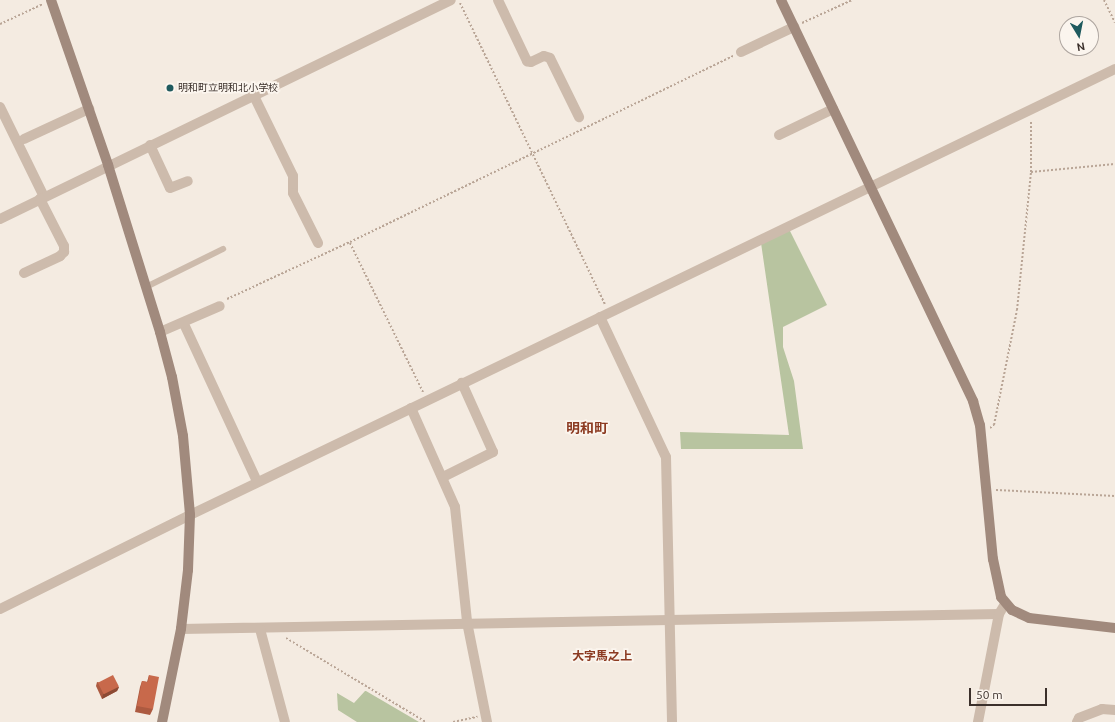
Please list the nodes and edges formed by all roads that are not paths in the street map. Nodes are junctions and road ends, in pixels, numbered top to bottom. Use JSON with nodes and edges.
{"nodes":[{"id":1,"x":51,"y":0,"type":"edge"},
{"id":2,"x":451,"y":0,"type":"edge"},
{"id":3,"x":498,"y":0,"type":"edge"},
{"id":4,"x":781,"y":0,"type":"edge"},
{"id":5,"x":794,"y":27,"type":"junction"},
{"id":6,"x":741,"y":52,"type":"road end"},
{"id":7,"x":1115,"y":69,"type":"edge"},
{"id":8,"x":253,"y":94,"type":"junction"},
{"id":9,"x":89,"y":109,"type":"junction"},
{"id":10,"x":833,"y":109,"type":"junction"},
{"id":11,"x":1,"y":114,"type":"edge"},
{"id":12,"x":579,"y":117,"type":"dead end"},
{"id":13,"x":779,"y":135,"type":"dead end"},
{"id":14,"x":24,"y":139,"type":"dead end"},
{"id":15,"x":150,"y":145,"type":"junction"},
{"id":16,"x":108,"y":165,"type":"junction"},
{"id":17,"x":188,"y":181,"type":"dead end"},
{"id":18,"x":870,"y":187,"type":"junction"},
{"id":19,"x":42,"y":198,"type":"junction"},
{"id":20,"x":0,"y":218,"type":"edge"},
{"id":21,"x":318,"y":243,"type":"dead end"},
{"id":22,"x":223,"y":249,"type":"dead end"},
{"id":23,"x":24,"y":274,"type":"dead end"},
{"id":24,"x":146,"y":287,"type":"junction"},
{"id":25,"x":220,"y":306,"type":"road end"},
{"id":26,"x":604,"y":314,"type":"junction"},
{"id":27,"x":184,"y":324,"type":"junction"},
{"id":28,"x":160,"y":332,"type":"junction"},
{"id":29,"x":462,"y":383,"type":"junction"},
{"id":30,"x":411,"y":408,"type":"junction"},
{"id":31,"x":255,"y":477,"type":"dead end"},
{"id":32,"x":443,"y":477,"type":"junction"},
{"id":33,"x":190,"y":515,"type":"junction"},
{"id":34,"x":1005,"y":604,"type":"junction"},
{"id":35,"x":0,"y":610,"type":"edge"},
{"id":36,"x":999,"y":614,"type":"junction"},
{"id":37,"x":668,"y":619,"type":"junction"},
{"id":38,"x":467,"y":622,"type":"junction"},
{"id":39,"x":1115,"y":628,"type":"edge"},
{"id":40,"x":181,"y":629,"type":"junction"},
{"id":41,"x":260,"y":629,"type":"junction"},
{"id":42,"x":1115,"y":710,"type":"edge"},
{"id":43,"x":487,"y":719,"type":"edge"},
{"id":44,"x":162,"y":722,"type":"edge"},
{"id":45,"x":285,"y":722,"type":"edge"},
{"id":46,"x":672,"y":722,"type":"edge"},
{"id":47,"x":978,"y":722,"type":"edge"},
{"id":48,"x":1077,"y":722,"type":"edge"}],
"edges":[{"from":1,"to":9,"type":"street"},
{"from":2,"to":8,"type":"street"},
{"from":3,"to":12,"type":"street"},
{"from":4,"to":5,"type":"street"},
{"from":5,"to":6,"type":"street"},
{"from":5,"to":10,"type":"street"},
{"from":7,"to":18,"type":"street"},
{"from":8,"to":15,"type":"street"},
{"from":8,"to":21,"type":"street"},
{"from":9,"to":14,"type":"street"},
{"from":9,"to":16,"type":"street"},
{"from":10,"to":13,"type":"street"},
{"from":10,"to":18,"type":"street"},
{"from":11,"to":19,"type":"street"},
{"from":15,"to":16,"type":"street"},
{"from":15,"to":17,"type":"street"},
{"from":16,"to":19,"type":"street"},
{"from":16,"to":24,"type":"street"},
{"from":18,"to":26,"type":"street"},
{"from":18,"to":34,"type":"street"},
{"from":19,"to":20,"type":"street"},
{"from":19,"to":23,"type":"street"},
{"from":22,"to":24,"type":"lane"},
{"from":24,"to":28,"type":"street"},
{"from":25,"to":27,"type":"street"},
{"from":26,"to":29,"type":"street"},
{"from":26,"to":37,"type":"street"},
{"from":27,"to":28,"type":"street"},
{"from":27,"to":31,"type":"street"},
{"from":28,"to":33,"type":"street"},
{"from":29,"to":30,"type":"street"},
{"from":29,"to":32,"type":"street"},
{"from":30,"to":32,"type":"street"},
{"from":30,"to":33,"type":"street"},
{"from":32,"to":38,"type":"street"},
{"from":33,"to":35,"type":"street"},
{"from":33,"to":40,"type":"street"},
{"from":34,"to":36,"type":"street"},
{"from":34,"to":39,"type":"street"},
{"from":36,"to":37,"type":"street"},
{"from":36,"to":47,"type":"street"},
{"from":37,"to":38,"type":"street"},
{"from":37,"to":46,"type":"street"},
{"from":38,"to":41,"type":"street"},
{"from":38,"to":43,"type":"street"},
{"from":40,"to":41,"type":"street"},
{"from":40,"to":44,"type":"street"},
{"from":41,"to":45,"type":"street"},
{"from":42,"to":48,"type":"street"}]}
